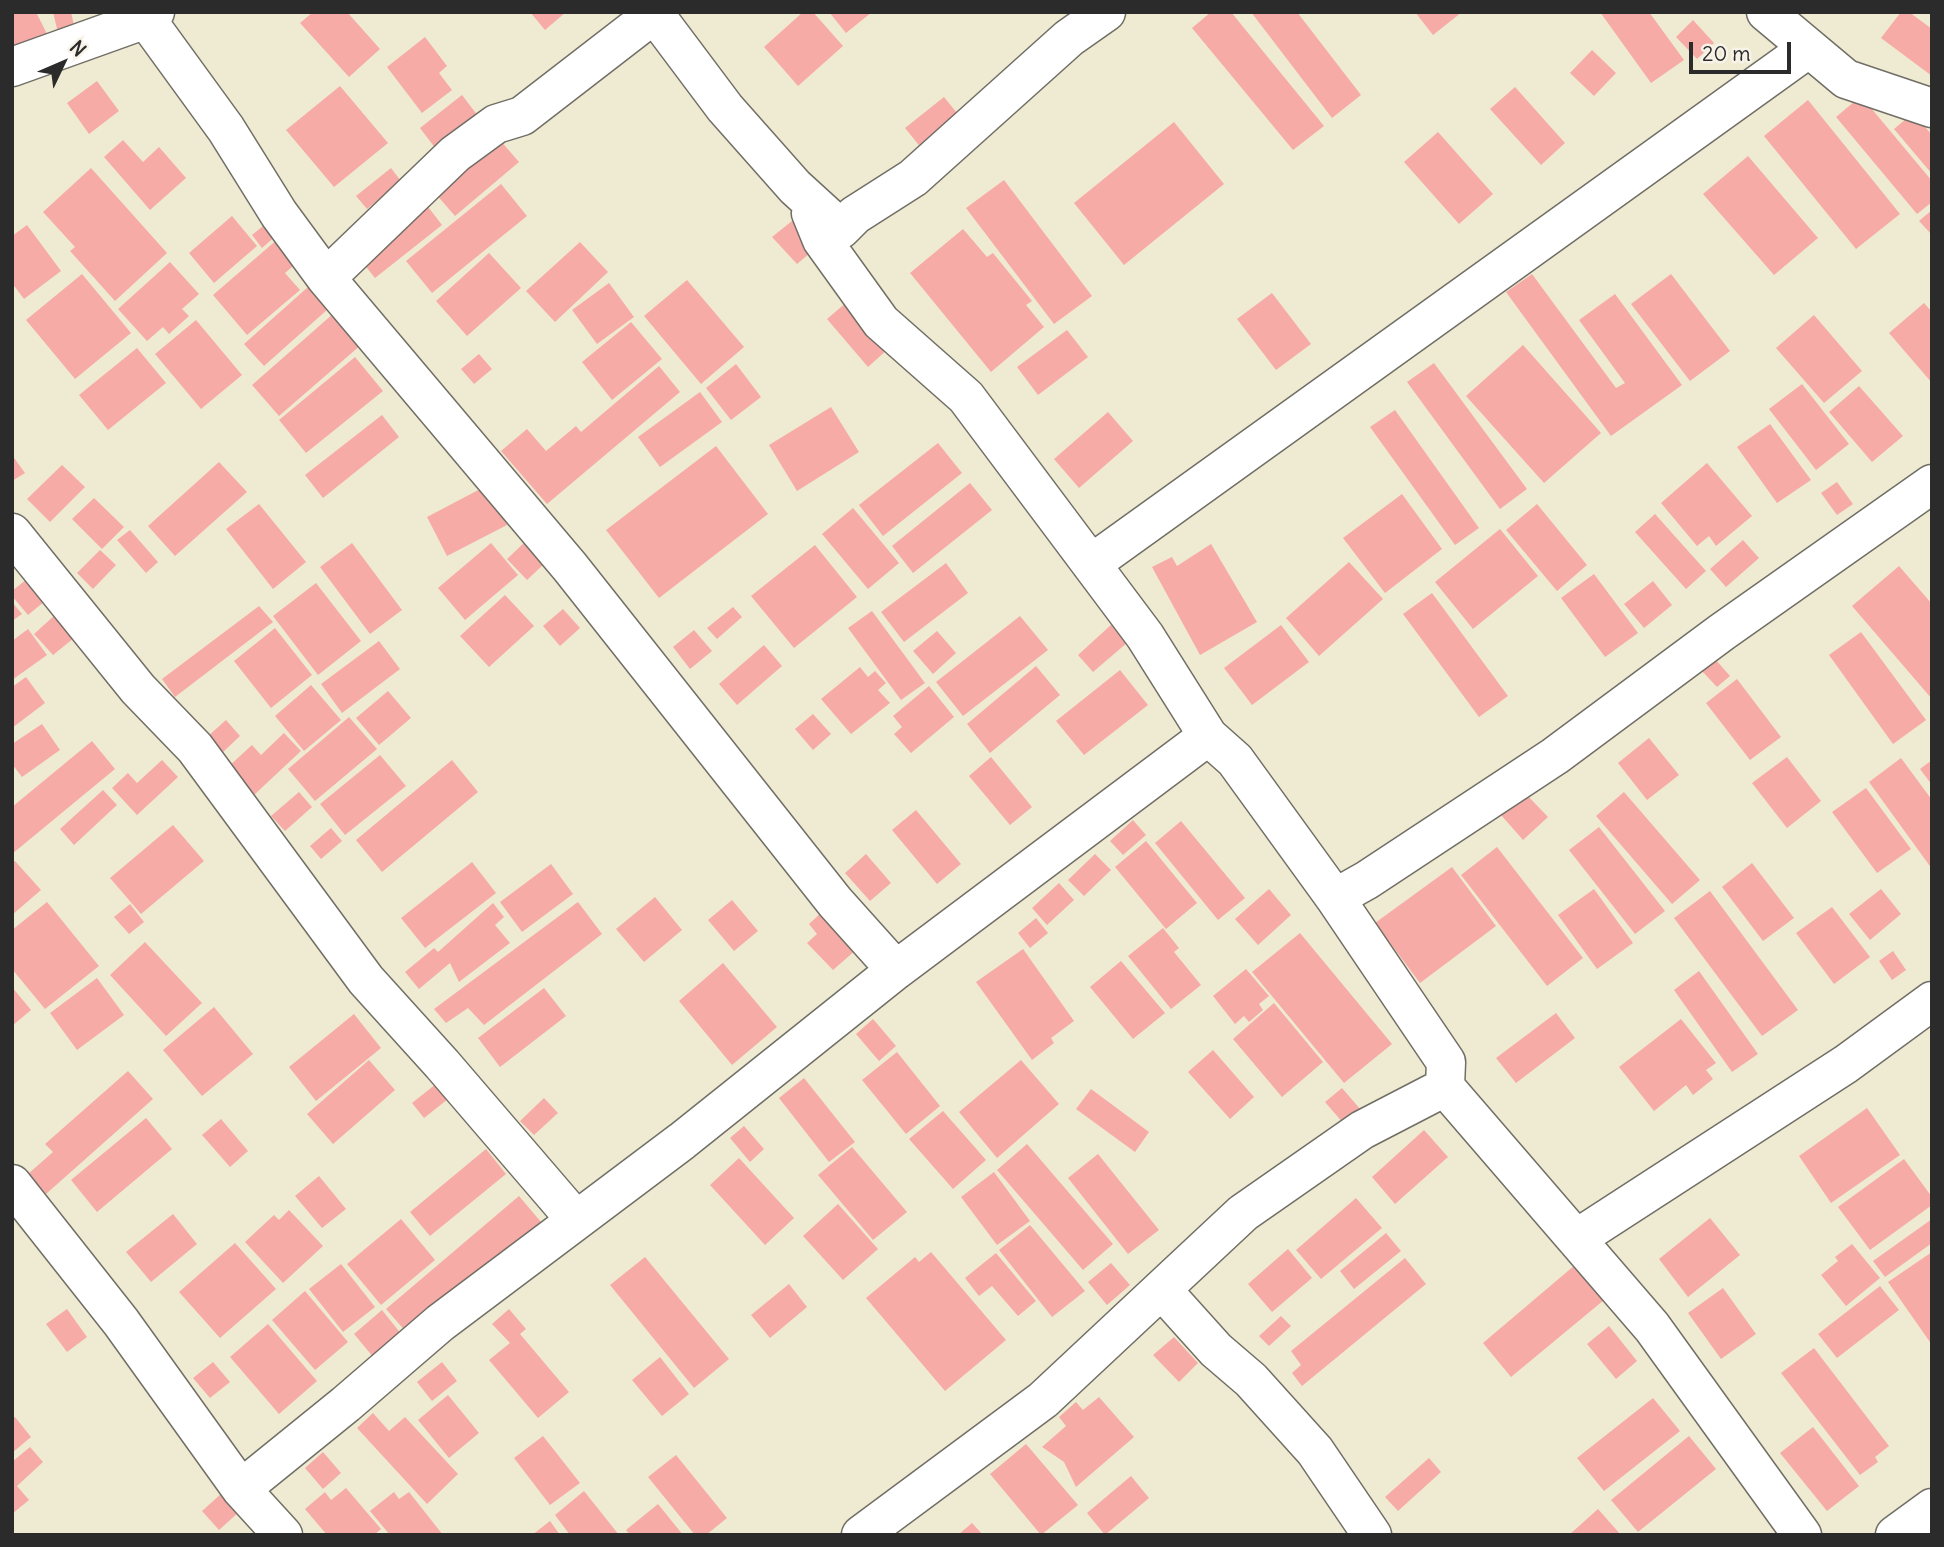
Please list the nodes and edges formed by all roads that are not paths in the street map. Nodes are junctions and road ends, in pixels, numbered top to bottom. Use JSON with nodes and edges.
{"nodes":[{"id":1,"x":1107,"y":12,"type":"edge"},
{"id":2,"x":1766,"y":12,"type":"edge"},
{"id":3,"x":653,"y":13,"type":"edge"},
{"id":4,"x":151,"y":16,"type":"edge"},
{"id":5,"x":1809,"y":48,"type":"junction"},
{"id":6,"x":12,"y":67,"type":"edge"},
{"id":7,"x":1932,"y":108,"type":"edge"},
{"id":8,"x":841,"y":229,"type":"junction"},
{"id":9,"x":327,"y":278,"type":"junction"},
{"id":10,"x":1932,"y":484,"type":"edge"},
{"id":11,"x":12,"y":533,"type":"edge"},
{"id":12,"x":1091,"y":564,"type":"junction"},
{"id":13,"x":1208,"y":736,"type":"junction"},
{"id":14,"x":1335,"y":898,"type":"junction"},
{"id":15,"x":896,"y":970,"type":"junction"},
{"id":16,"x":1932,"y":1000,"type":"edge"},
{"id":17,"x":1446,"y":1087,"type":"junction"},
{"id":18,"x":12,"y":1184,"type":"edge"},
{"id":19,"x":576,"y":1220,"type":"junction"},
{"id":20,"x":1576,"y":1239,"type":"junction"},
{"id":21,"x":1162,"y":1290,"type":"junction"},
{"id":22,"x":241,"y":1489,"type":"junction"},
{"id":23,"x":1932,"y":1508,"type":"edge"},
{"id":24,"x":283,"y":1535,"type":"edge"},
{"id":25,"x":861,"y":1535,"type":"edge"},
{"id":26,"x":1372,"y":1535,"type":"edge"},
{"id":27,"x":1802,"y":1535,"type":"edge"},
{"id":28,"x":1895,"y":1535,"type":"edge"}],
"edges":[{"from":1,"to":8,"type":"street"},
{"from":2,"to":5,"type":"street"},
{"from":3,"to":8,"type":"street"},
{"from":3,"to":9,"type":"street"},
{"from":4,"to":6,"type":"street"},
{"from":4,"to":9,"type":"street"},
{"from":5,"to":7,"type":"street"},
{"from":5,"to":12,"type":"street"},
{"from":8,"to":12,"type":"street"},
{"from":9,"to":15,"type":"street"},
{"from":10,"to":14,"type":"street"},
{"from":11,"to":19,"type":"street"},
{"from":12,"to":13,"type":"street"},
{"from":13,"to":14,"type":"street"},
{"from":13,"to":15,"type":"street"},
{"from":14,"to":17,"type":"street"},
{"from":15,"to":19,"type":"street"},
{"from":16,"to":20,"type":"street"},
{"from":17,"to":20,"type":"street"},
{"from":17,"to":21,"type":"street"},
{"from":18,"to":22,"type":"street"},
{"from":19,"to":22,"type":"street"},
{"from":20,"to":27,"type":"street"},
{"from":21,"to":25,"type":"street"},
{"from":21,"to":26,"type":"street"},
{"from":22,"to":24,"type":"street"},
{"from":23,"to":28,"type":"street"}]}
